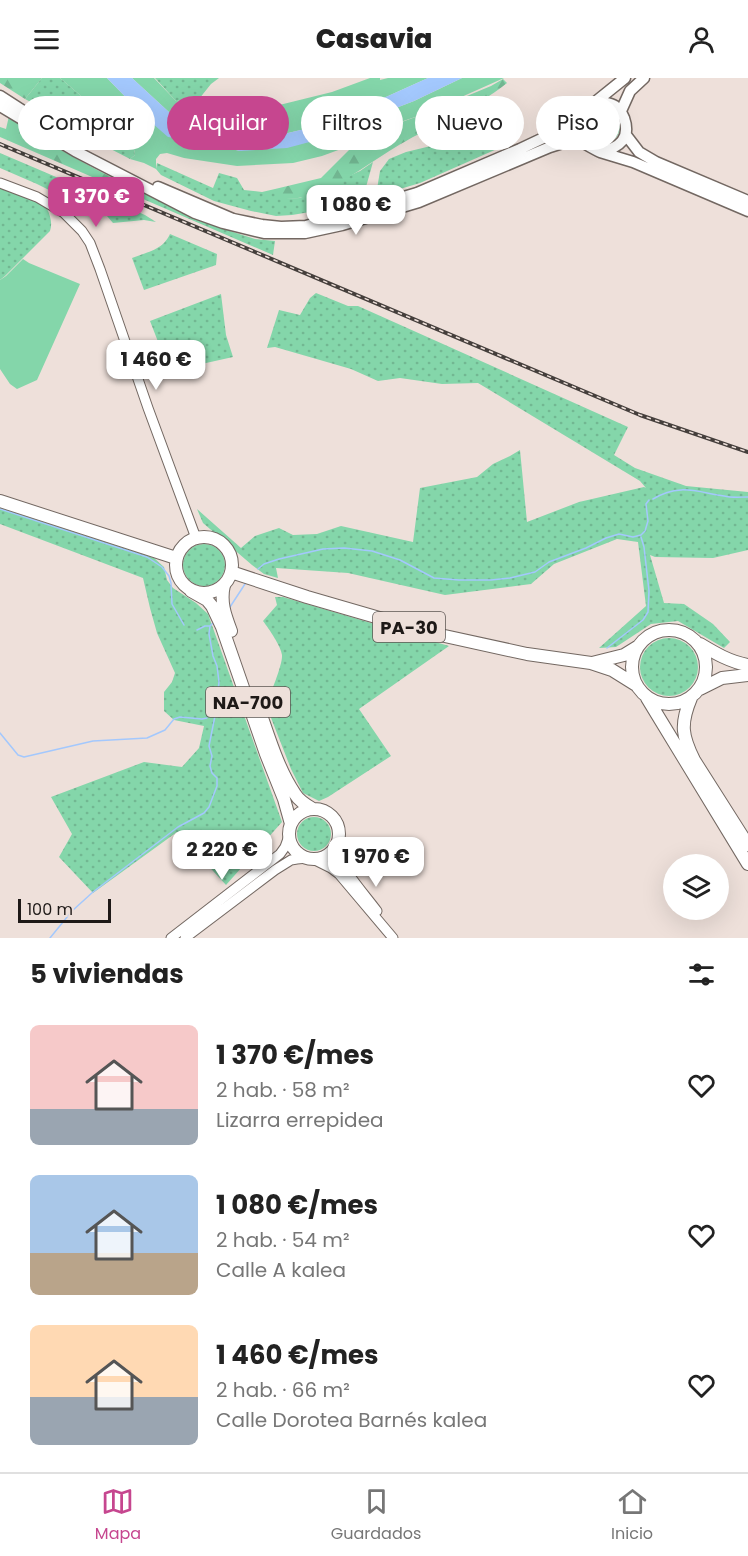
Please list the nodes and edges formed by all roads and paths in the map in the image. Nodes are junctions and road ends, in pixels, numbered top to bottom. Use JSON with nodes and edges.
{"nodes":[{"id":1,"x":625,"y":78,"type":"edge"},
{"id":2,"x":644,"y":78,"type":"edge"},
{"id":3,"x":603,"y":96,"type":"edge"},
{"id":4,"x":2,"y":100,"type":"edge"},
{"id":5,"x":621,"y":111,"type":"joint"},
{"id":6,"x":626,"y":135,"type":"junction"},
{"id":7,"x":536,"y":141,"type":"edge"},
{"id":8,"x":543,"y":150,"type":"edge"},
{"id":9,"x":597,"y":150,"type":"edge"},
{"id":10,"x":600,"y":152,"type":"junction"},
{"id":11,"x":135,"y":180,"type":"junction"},
{"id":12,"x":0,"y":183,"type":"edge"},
{"id":13,"x":748,"y":201,"type":"edge"},
{"id":14,"x":748,"y":211,"type":"edge"},
{"id":15,"x":0,"y":501,"type":"edge"},
{"id":16,"x":196,"y":538,"type":"junction"},
{"id":17,"x":176,"y":558,"type":"junction"},
{"id":18,"x":231,"y":572,"type":"junction"},
{"id":19,"x":224,"y":585,"type":"junction"},
{"id":20,"x":191,"y":591,"type":"junction"},
{"id":21,"x":698,"y":642,"type":"junction"},
{"id":22,"x":637,"y":646,"type":"junction"},
{"id":23,"x":591,"y":663,"type":"junction"},
{"id":24,"x":748,"y":665,"type":"edge"},
{"id":25,"x":748,"y":675,"type":"edge"},
{"id":26,"x":640,"y":690,"type":"junction"},
{"id":27,"x":695,"y":694,"type":"junction"},
{"id":28,"x":313,"y":809,"type":"junction"},
{"id":29,"x":290,"y":830,"type":"junction"},
{"id":30,"x":748,"y":845,"type":"edge"},
{"id":31,"x":334,"y":848,"type":"junction"},
{"id":32,"x":311,"y":858,"type":"junction"},
{"id":33,"x":748,"y":864,"type":"edge"},
{"id":34,"x":171,"y":938,"type":"edge"},
{"id":35,"x":185,"y":938,"type":"edge"},
{"id":36,"x":394,"y":938,"type":"edge"}],
"edges":[{"from":1,"to":3,"type":"main road"},
{"from":2,"to":5,"type":"main road"},
{"from":4,"to":11,"type":"main road"},
{"from":5,"to":6,"type":"main road"},
{"from":6,"to":10,"type":"main road"},
{"from":6,"to":13,"type":"main road"},
{"from":7,"to":11,"type":"main road"},
{"from":8,"to":11,"type":"main road"},
{"from":9,"to":10,"type":"main road"},
{"from":10,"to":14,"type":"main road"},
{"from":12,"to":16,"type":"street"},
{"from":15,"to":17,"type":"main road"},
{"from":16,"to":17,"type":"main road"},
{"from":16,"to":18,"type":"main road"},
{"from":17,"to":20,"type":"main road"},
{"from":18,"to":19,"type":"main road"},
{"from":18,"to":23,"type":"main road","number":"PA-30"},
{"from":19,"to":20,"type":"main road"},
{"from":19,"to":28,"type":"main road","number":"NA-700"},
{"from":20,"to":29,"type":"main road","number":"NA-700"},
{"from":21,"to":22,"type":"main road","number":"PA-30"},
{"from":21,"to":24,"type":"main road"},
{"from":21,"to":27,"type":"main road"},
{"from":22,"to":23,"type":"main road","number":"PA-30"},
{"from":22,"to":26,"type":"main road","number":"PA-30"},
{"from":23,"to":26,"type":"main road","number":"PA-30"},
{"from":25,"to":27,"type":"main road"},
{"from":26,"to":27,"type":"main road","number":"PA-30"},
{"from":26,"to":33,"type":"main road","number":"PA-30"},
{"from":27,"to":30,"type":"main road"},
{"from":28,"to":29,"type":"main road"},
{"from":28,"to":31,"type":"main road","number":"NA-700"},
{"from":29,"to":32,"type":"main road","number":"NA-700"},
{"from":29,"to":34,"type":"street"},
{"from":31,"to":32,"type":"main road"},
{"from":31,"to":36,"type":"street"},
{"from":32,"to":35,"type":"street"},
{"from":32,"to":36,"type":"street"}]}
